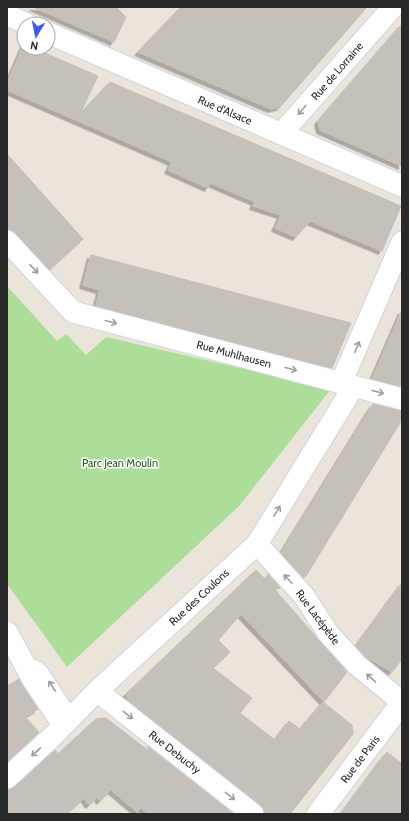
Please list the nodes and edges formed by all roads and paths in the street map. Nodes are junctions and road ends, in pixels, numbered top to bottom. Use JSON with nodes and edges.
{"nodes":[{"id":1,"x":393,"y":7,"type":"edge"},
{"id":2,"x":56,"y":36,"type":"edge"},
{"id":3,"x":281,"y":134,"type":"junction"},
{"id":4,"x":402,"y":186,"type":"edge"},
{"id":5,"x":7,"y":241,"type":"edge"},
{"id":6,"x":402,"y":242,"type":"edge"},
{"id":7,"x":348,"y":384,"type":"junction"},
{"id":8,"x":402,"y":399,"type":"edge"},
{"id":9,"x":257,"y":544,"type":"junction"},
{"id":10,"x":7,"y":632,"type":"edge"},
{"id":11,"x":97,"y":691,"type":"junction"},
{"id":12,"x":402,"y":702,"type":"edge"},
{"id":13,"x":68,"y":720,"type":"junction"},
{"id":14,"x":7,"y":778,"type":"edge"},
{"id":15,"x":253,"y":814,"type":"edge"},
{"id":16,"x":318,"y":814,"type":"edge"}],
"edges":[{"from":1,"to":3,"type":"street","name":"Rue de Lorraine","one_way":true},
{"from":2,"to":3,"type":"street","name":"Rue d'Alsace"},
{"from":3,"to":4,"type":"street","name":"Rue d'Alsace"},
{"from":5,"to":7,"type":"street","name":"Rue Muhlhausen","one_way":true},
{"from":7,"to":6,"type":"street","one_way":true},
{"from":7,"to":8,"type":"street","name":"Rue Muhlhausen","one_way":true},
{"from":9,"to":7,"type":"street","name":"Rue des Coulons","one_way":true},
{"from":9,"to":11,"type":"street","name":"Rue des Coulons"},
{"from":12,"to":9,"type":"street","name":"Rue Lacépède","one_way":true},
{"from":10,"to":13,"type":"street"},
{"from":11,"to":13,"type":"street","name":"Rue des Coulons"},
{"from":11,"to":15,"type":"street","name":"Rue Debuchy","one_way":true},
{"from":12,"to":16,"type":"main road","name":"Rue de Paris"},
{"from":13,"to":14,"type":"street","name":"Rue des Coulons","one_way":true}]}
